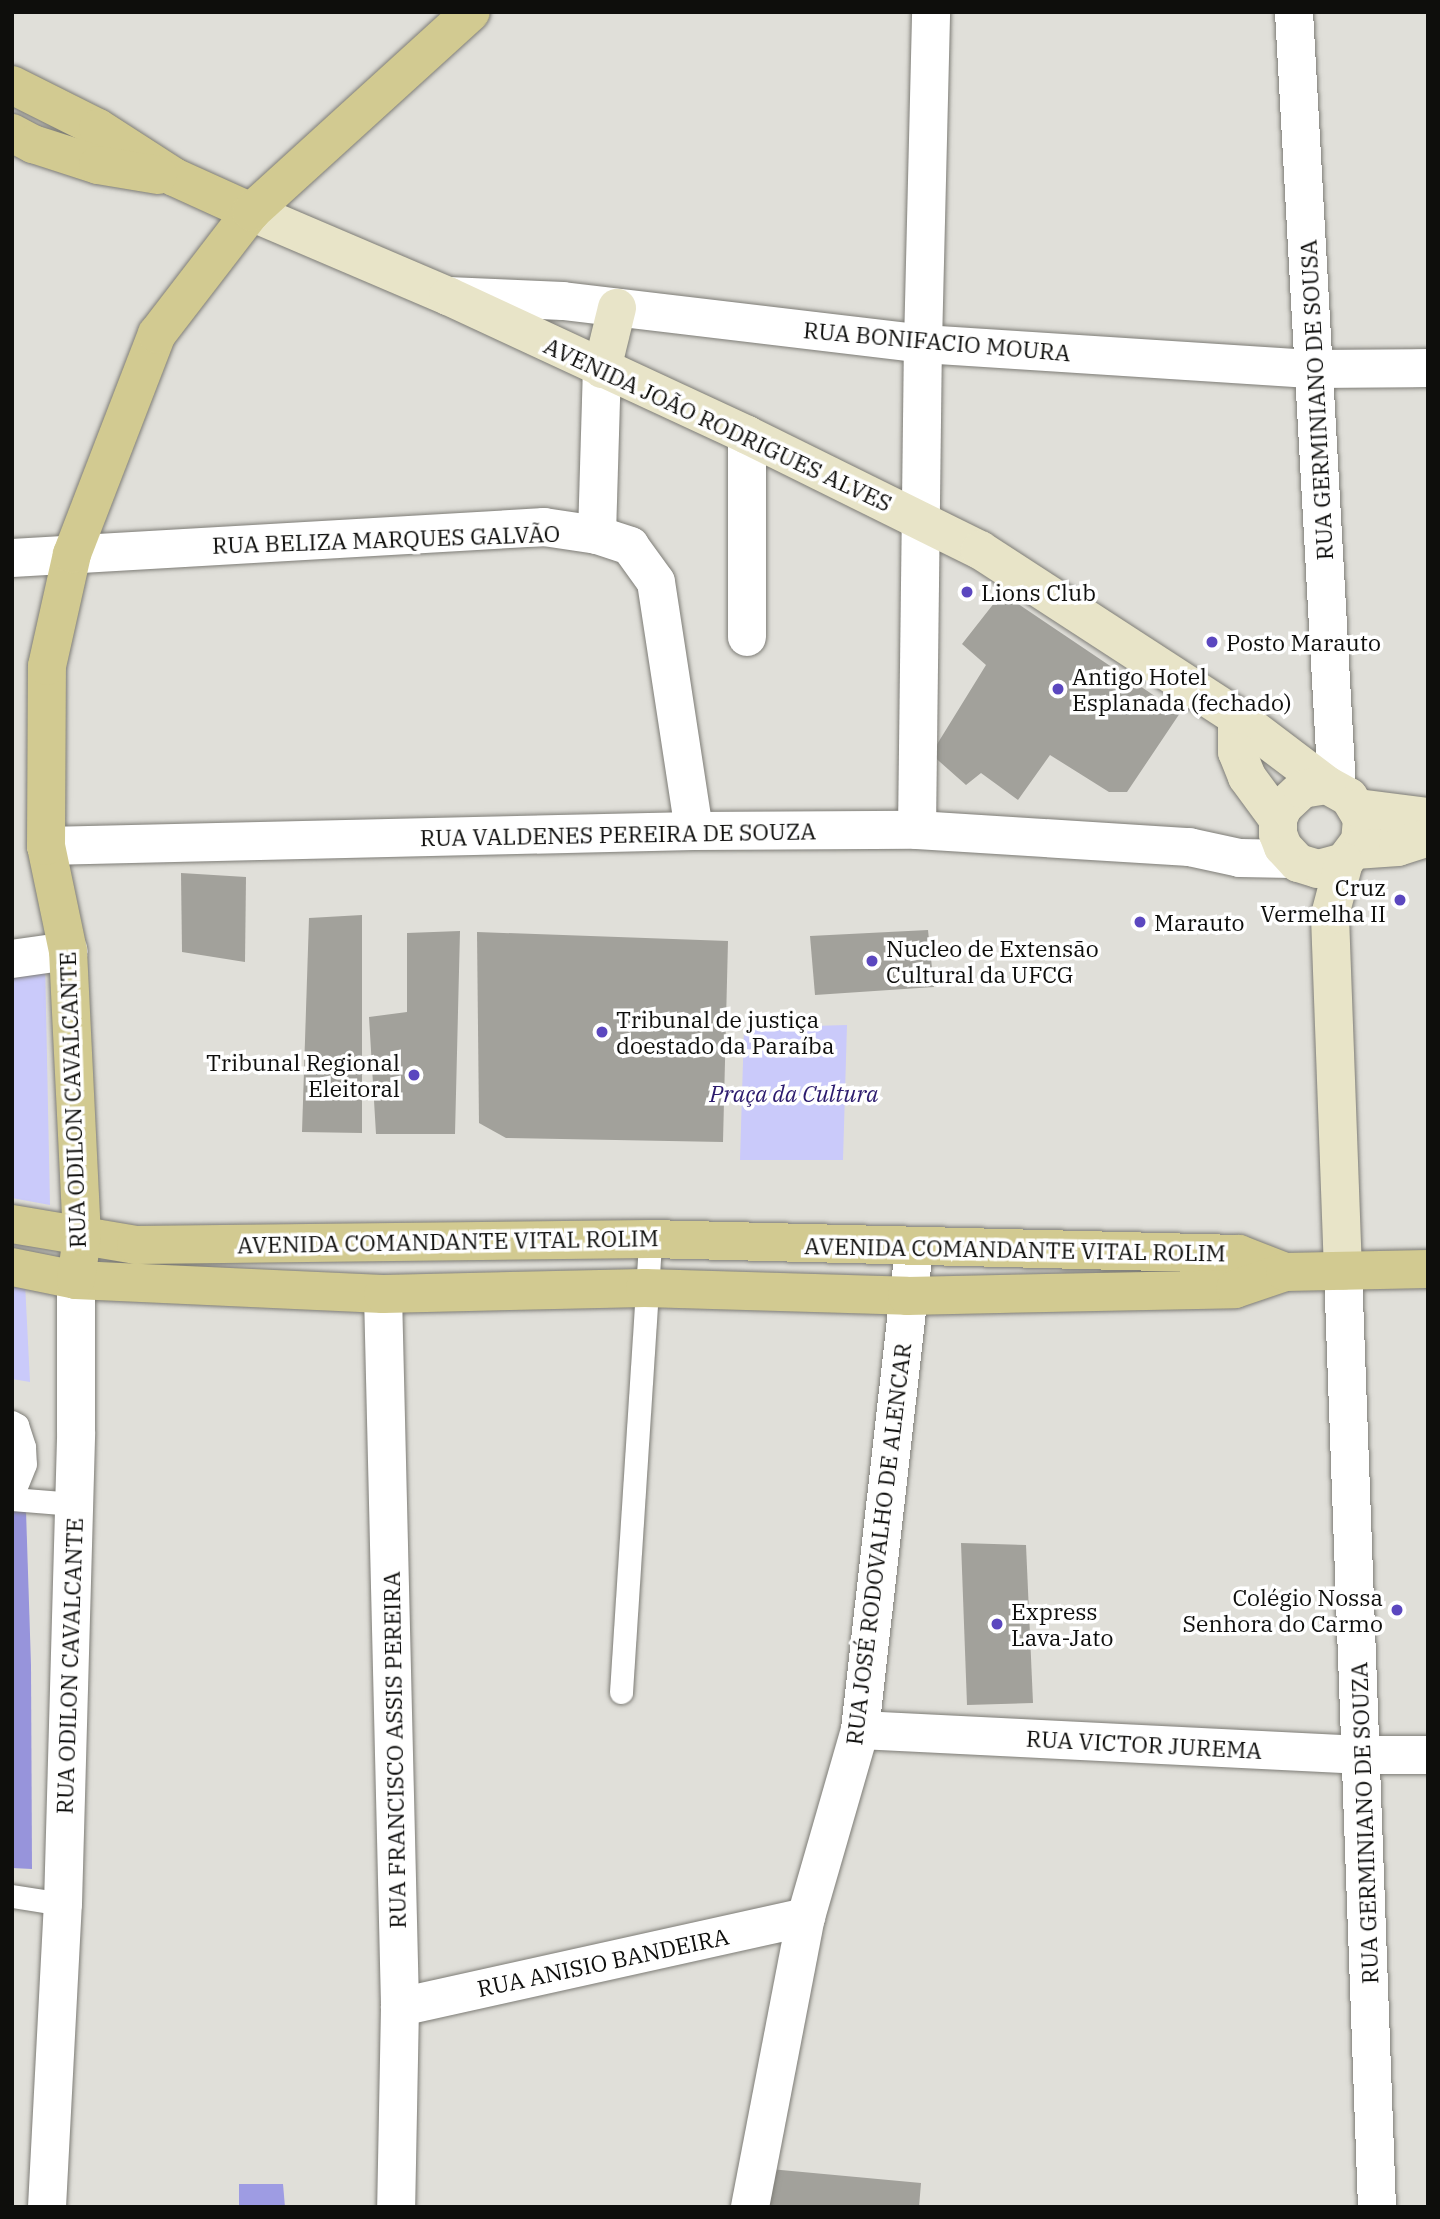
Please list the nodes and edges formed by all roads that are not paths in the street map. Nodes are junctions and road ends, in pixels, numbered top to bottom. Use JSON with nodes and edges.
{"nodes":[{"id":1,"x":471,"y":12,"type":"edge"},
{"id":2,"x":931,"y":12,"type":"edge"},
{"id":3,"x":1294,"y":12,"type":"edge"},
{"id":4,"x":12,"y":85,"type":"edge"},
{"id":5,"x":12,"y":133,"type":"edge"},
{"id":6,"x":174,"y":177,"type":"junction"},
{"id":7,"x":251,"y":212,"type":"junction"},
{"id":8,"x":448,"y":296,"type":"junction"},
{"id":9,"x":617,"y":308,"type":"junction"},
{"id":10,"x":923,"y":344,"type":"junction"},
{"id":11,"x":1428,"y":368,"type":"edge"},
{"id":12,"x":602,"y":369,"type":"junction"},
{"id":13,"x":1314,"y":369,"type":"junction"},
{"id":14,"x":747,"y":435,"type":"junction"},
{"id":15,"x":922,"y":520,"type":"junction"},
{"id":16,"x":597,"y":535,"type":"junction"},
{"id":17,"x":72,"y":554,"type":"junction"},
{"id":18,"x":12,"y":558,"type":"edge"},
{"id":19,"x":747,"y":637,"type":"dead end"},
{"id":20,"x":1237,"y":717,"type":"junction"},
{"id":21,"x":1341,"y":794,"type":"junction"},
{"id":22,"x":1428,"y":817,"type":"edge"},
{"id":23,"x":917,"y":830,"type":"junction"},
{"id":24,"x":694,"y":831,"type":"junction"},
{"id":25,"x":1428,"y":837,"type":"edge"},
{"id":26,"x":1288,"y":844,"type":"junction"},
{"id":27,"x":46,"y":846,"type":"junction"},
{"id":28,"x":1350,"y":856,"type":"junction"},
{"id":29,"x":1330,"y":915,"type":"junction"},
{"id":30,"x":68,"y":951,"type":"junction"},
{"id":31,"x":12,"y":959,"type":"edge"},
{"id":32,"x":12,"y":1224,"type":"edge"},
{"id":33,"x":82,"y":1237,"type":"junction"},
{"id":34,"x":650,"y":1239,"type":"junction"},
{"id":35,"x":914,"y":1247,"type":"junction"},
{"id":36,"x":12,"y":1267,"type":"edge"},
{"id":37,"x":1428,"y":1269,"type":"edge"},
{"id":38,"x":1343,"y":1271,"type":"junction"},
{"id":39,"x":1284,"y":1272,"type":"junction"},
{"id":40,"x":76,"y":1280,"type":"junction"},
{"id":41,"x":645,"y":1288,"type":"junction"},
{"id":42,"x":383,"y":1294,"type":"junction"},
{"id":43,"x":907,"y":1296,"type":"junction"},
{"id":44,"x":12,"y":1422,"type":"edge"},
{"id":45,"x":12,"y":1498,"type":"edge"},
{"id":46,"x":74,"y":1504,"type":"junction"},
{"id":47,"x":621,"y":1692,"type":"dead end"},
{"id":48,"x":860,"y":1730,"type":"junction"},
{"id":49,"x":1362,"y":1755,"type":"junction"},
{"id":50,"x":1428,"y":1755,"type":"edge"},
{"id":51,"x":12,"y":1896,"type":"edge"},
{"id":52,"x":63,"y":1903,"type":"junction"},
{"id":53,"x":806,"y":1917,"type":"junction"},
{"id":54,"x":400,"y":2007,"type":"junction"},
{"id":55,"x":47,"y":2207,"type":"edge"},
{"id":56,"x":396,"y":2207,"type":"edge"},
{"id":57,"x":750,"y":2207,"type":"edge"},
{"id":58,"x":1377,"y":2207,"type":"edge"}],
"edges":[{"from":1,"to":7,"type":"main road","name":"RUA ODILON CAVALCANTE"},
{"from":2,"to":10,"type":"street"},
{"from":3,"to":13,"type":"street","name":"RUA GERMINIANO DE SOUSA"},
{"from":4,"to":6,"type":"main road","name":"AVENIDA JOÃO RODRIGUES ALVES"},
{"from":5,"to":6,"type":"main road","name":"AVENIDA JOÃO RODRIGUES ALVES"},
{"from":6,"to":7,"type":"main road","name":"AVENIDA JOÃO RODRIGUES ALVES"},
{"from":7,"to":8,"type":"main road","name":"AVENIDA JOÃO RODRIGUES ALVES"},
{"from":7,"to":17,"type":"main road","name":"RUA ODILON CAVALCANTE"},
{"from":8,"to":9,"type":"street","name":"RUA BONIFACIO MOURA"},
{"from":8,"to":12,"type":"main road","name":"AVENIDA JOÃO RODRIGUES ALVES"},
{"from":9,"to":10,"type":"street","name":"RUA BONIFACIO MOURA"},
{"from":9,"to":12,"type":"main road"},
{"from":10,"to":13,"type":"street","name":"RUA BONIFACIO MOURA"},
{"from":10,"to":15,"type":"street"},
{"from":11,"to":13,"type":"street","name":"RUA BONIFACIO MOURA"},
{"from":12,"to":14,"type":"main road","name":"AVENIDA JOÃO RODRIGUES ALVES"},
{"from":12,"to":16,"type":"street"},
{"from":13,"to":21,"type":"street","name":"RUA GERMINIANO DE SOUSA"},
{"from":14,"to":15,"type":"main road","name":"AVENIDA JOÃO RODRIGUES ALVES"},
{"from":14,"to":19,"type":"street"},
{"from":15,"to":20,"type":"main road","name":"AVENIDA JOÃO RODRIGUES ALVES"},
{"from":15,"to":23,"type":"street"},
{"from":16,"to":17,"type":"street","name":"RUA BELIZA MARQUES GALVÃO"},
{"from":16,"to":24,"type":"street","name":"RUA BELIZA MARQUES GALVÃO"},
{"from":17,"to":18,"type":"street","name":"RUA BELIZA MARQUES GALVÃO"},
{"from":17,"to":27,"type":"main road","name":"RUA ODILON CAVALCANTE"},
{"from":20,"to":21,"type":"main road","name":"AVENIDA JOÃO RODRIGUES ALVES"},
{"from":20,"to":26,"type":"main road"},
{"from":21,"to":22,"type":"main road"},
{"from":21,"to":26,"type":"main road"},
{"from":21,"to":28,"type":"main road"},
{"from":23,"to":24,"type":"street","name":"RUA VALDENES PEREIRA DE SOUZA"},
{"from":23,"to":26,"type":"street","name":"RUA VALDENES PEREIRA DE SOUZA"},
{"from":24,"to":27,"type":"street","name":"RUA VALDENES PEREIRA DE SOUZA"},
{"from":25,"to":28,"type":"main road"},
{"from":26,"to":28,"type":"main road"},
{"from":26,"to":29,"type":"main road"},
{"from":27,"to":30,"type":"main road","name":"RUA ODILON CAVALCANTE"},
{"from":28,"to":29,"type":"main road"},
{"from":29,"to":38,"type":"main road"},
{"from":30,"to":31,"type":"street"},
{"from":30,"to":33,"type":"main road","name":"RUA ODILON CAVALCANTE"},
{"from":32,"to":33,"type":"main road","name":"AVENIDA COMANDANTE VITAL ROLIM"},
{"from":33,"to":34,"type":"main road","name":"AVENIDA COMANDANTE VITAL ROLIM"},
{"from":33,"to":40,"type":"main road","name":"RUA ODILON CAVALCANTE"},
{"from":34,"to":35,"type":"main road","name":"AVENIDA COMANDANTE VITAL ROLIM"},
{"from":34,"to":41,"type":"lane"},
{"from":35,"to":39,"type":"main road","name":"AVENIDA COMANDANTE VITAL ROLIM"},
{"from":35,"to":43,"type":"street","name":"RUA JOSÉ RODOVALHO DE ALENCAR"},
{"from":36,"to":40,"type":"main road","name":"AVENIDA COMANDANTE VITAL ROLIM"},
{"from":37,"to":38,"type":"main road"},
{"from":38,"to":39,"type":"main road"},
{"from":38,"to":49,"type":"street","name":"RUA GERMINIANO DE SOUZA"},
{"from":39,"to":43,"type":"main road","name":"AVENIDA COMANDANTE VITAL ROLIM"},
{"from":40,"to":42,"type":"main road","name":"AVENIDA COMANDANTE VITAL ROLIM"},
{"from":40,"to":46,"type":"street","name":"RUA ODILON CAVALCANTE"},
{"from":41,"to":42,"type":"main road","name":"AVENIDA COMANDANTE VITAL ROLIM"},
{"from":41,"to":43,"type":"main road","name":"AVENIDA COMANDANTE VITAL ROLIM"},
{"from":41,"to":47,"type":"lane"},
{"from":42,"to":54,"type":"street","name":"RUA FRANCISCO ASSIS PEREIRA"},
{"from":43,"to":48,"type":"street","name":"RUA JOSÉ RODOVALHO DE ALENCAR"},
{"from":44,"to":45,"type":"lane"},
{"from":45,"to":46,"type":"lane"},
{"from":46,"to":52,"type":"street","name":"RUA ODILON CAVALCANTE"},
{"from":48,"to":49,"type":"street","name":"RUA VICTOR JUREMA"},
{"from":48,"to":53,"type":"street","name":"RUA JOSÉ RODOVALHO DE ALENCAR"},
{"from":49,"to":50,"type":"street","name":"RUA VICTOR JUREMA"},
{"from":49,"to":58,"type":"street","name":"RUA GERMINIANO DE SOUZA"},
{"from":51,"to":52,"type":"lane"},
{"from":52,"to":55,"type":"street","name":"RUA ODILON CAVALCANTE"},
{"from":53,"to":54,"type":"street","name":"RUA ANISIO BANDEIRA"},
{"from":53,"to":57,"type":"street","name":"RUA JOSÉ RODOVALHO DE ALENCAR"},
{"from":54,"to":56,"type":"street","name":"RUA FRANCISCO ASSIS PEREIRA"}]}
